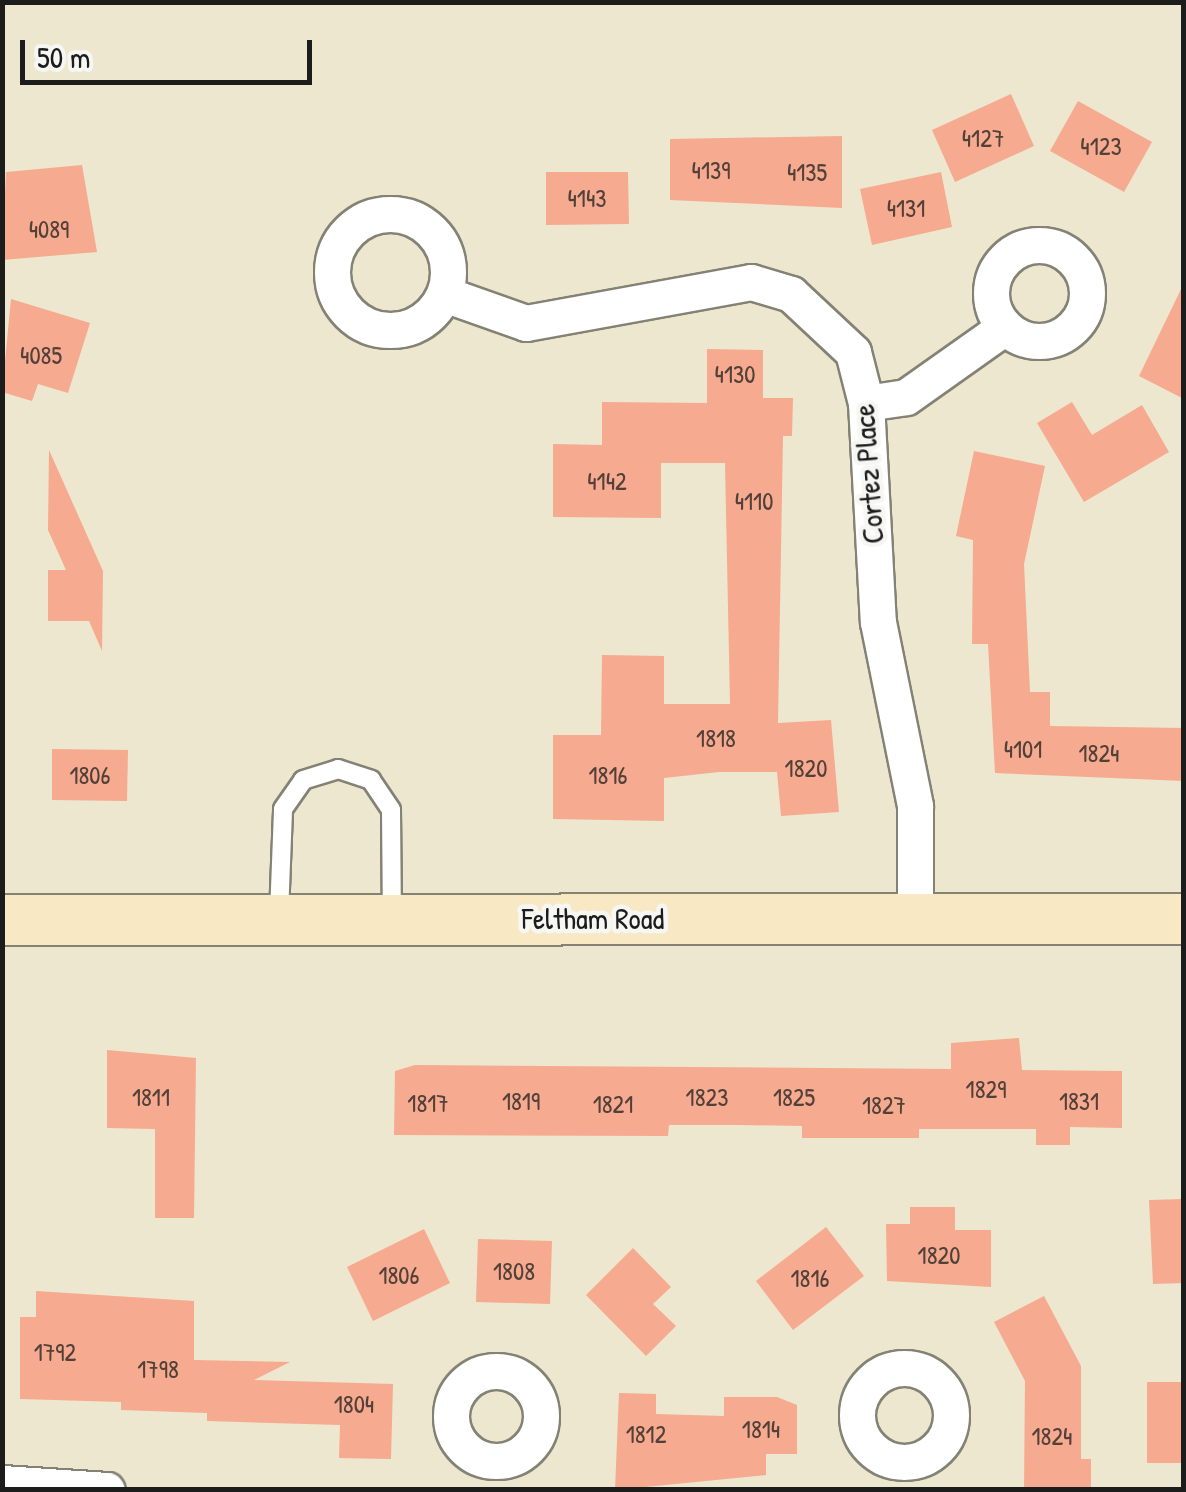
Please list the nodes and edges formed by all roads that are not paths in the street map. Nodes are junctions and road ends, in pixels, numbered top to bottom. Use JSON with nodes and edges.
{"nodes":[{"id":1,"x":444,"y":294,"type":"dead end"},
{"id":2,"x":1005,"y":328,"type":"dead end"},
{"id":3,"x":866,"y":403,"type":"junction"},
{"id":4,"x":392,"y":918,"type":"junction"},
{"id":5,"x":915,"y":918,"type":"junction"},
{"id":6,"x":279,"y":919,"type":"junction"},
{"id":7,"x":1184,"y":919,"type":"edge"},
{"id":8,"x":2,"y":920,"type":"edge"},
{"id":9,"x":2,"y":1484,"type":"edge"},
{"id":10,"x":106,"y":1490,"type":"edge"}],
"edges":[{"from":1,"to":3,"type":"street","name":"Cortez Place"},
{"from":2,"to":3,"type":"street"},
{"from":3,"to":5,"type":"street","name":"Cortez Place"},
{"from":4,"to":5,"type":"street","name":"Feltham Road"},
{"from":4,"to":6,"type":"street","name":"Feltham Road"},
{"from":4,"to":6,"type":"lane"},
{"from":5,"to":7,"type":"street","name":"Feltham Road"},
{"from":6,"to":8,"type":"street","name":"Feltham Road"},
{"from":9,"to":10,"type":"street"}]}
